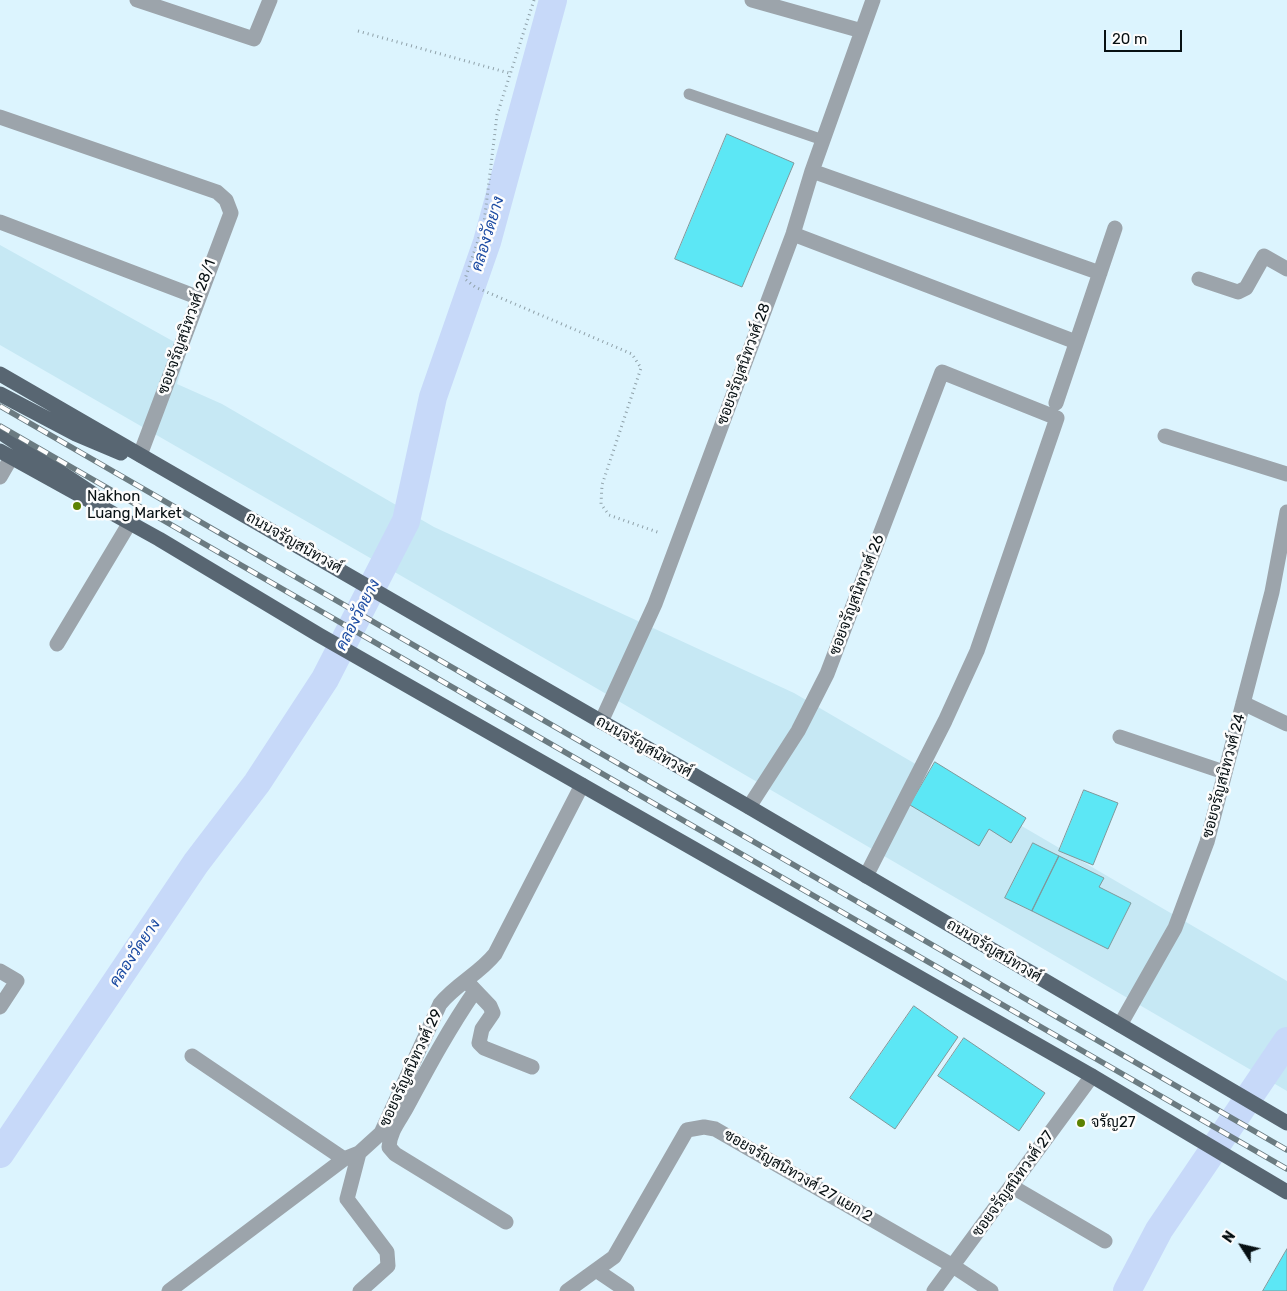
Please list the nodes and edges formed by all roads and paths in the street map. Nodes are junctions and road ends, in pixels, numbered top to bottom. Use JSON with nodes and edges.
{"nodes":[{"id":1,"x":137,"y":0,"type":"edge"},
{"id":2,"x":270,"y":0,"type":"edge"},
{"id":3,"x":534,"y":0,"type":"edge"},
{"id":4,"x":752,"y":0,"type":"edge"},
{"id":5,"x":873,"y":0,"type":"edge"},
{"id":6,"x":862,"y":31,"type":"junction"},
{"id":7,"x":358,"y":32,"type":"dead end"},
{"id":8,"x":509,"y":73,"type":"junction"},
{"id":9,"x":689,"y":94,"type":"dead end"},
{"id":10,"x":0,"y":118,"type":"edge"},
{"id":11,"x":823,"y":140,"type":"junction"},
{"id":12,"x":812,"y":171,"type":"junction"},
{"id":13,"x":0,"y":222,"type":"edge"},
{"id":14,"x":1115,"y":228,"type":"dead end"},
{"id":15,"x":793,"y":234,"type":"junction"},
{"id":16,"x":1287,"y":269,"type":"edge"},
{"id":17,"x":1100,"y":273,"type":"junction"},
{"id":18,"x":1199,"y":279,"type":"dead end"},
{"id":19,"x":197,"y":297,"type":"junction"},
{"id":20,"x":1076,"y":342,"type":"junction"},
{"id":21,"x":0,"y":374,"type":"edge"},
{"id":22,"x":0,"y":394,"type":"edge"},
{"id":23,"x":1056,"y":403,"type":"dead end"},
{"id":24,"x":0,"y":432,"type":"edge"},
{"id":25,"x":1165,"y":436,"type":"dead end"},
{"id":26,"x":6,"y":455,"type":"edge"},
{"id":27,"x":140,"y":455,"type":"junction"},
{"id":28,"x":1287,"y":474,"type":"edge"},
{"id":29,"x":0,"y":477,"type":"edge"},
{"id":30,"x":189,"y":483,"type":"junction"},
{"id":31,"x":1287,"y":512,"type":"edge"},
{"id":32,"x":129,"y":524,"type":"junction"},
{"id":33,"x":158,"y":539,"type":"junction"},
{"id":34,"x":679,"y":540,"type":"junction"},
{"id":35,"x":57,"y":644,"type":"dead end"},
{"id":36,"x":1243,"y":703,"type":"junction"},
{"id":37,"x":601,"y":722,"type":"junction"},
{"id":38,"x":1287,"y":724,"type":"edge"},
{"id":39,"x":1120,"y":737,"type":"dead end"},
{"id":40,"x":1224,"y":772,"type":"junction"},
{"id":41,"x":582,"y":785,"type":"junction"},
{"id":42,"x":750,"y":807,"type":"junction"},
{"id":43,"x":866,"y":876,"type":"junction"},
{"id":44,"x":0,"y":971,"type":"edge"},
{"id":45,"x":471,"y":986,"type":"junction"},
{"id":46,"x":0,"y":1007,"type":"edge"},
{"id":47,"x":1120,"y":1025,"type":"junction"},
{"id":48,"x":192,"y":1056,"type":"dead end"},
{"id":49,"x":532,"y":1067,"type":"dead end"},
{"id":50,"x":1092,"y":1076,"type":"junction"},
{"id":51,"x":1287,"y":1123,"type":"edge"},
{"id":52,"x":359,"y":1152,"type":"junction"},
{"id":53,"x":344,"y":1159,"type":"junction"},
{"id":54,"x":1011,"y":1186,"type":"junction"},
{"id":55,"x":1287,"y":1192,"type":"edge"},
{"id":56,"x":506,"y":1222,"type":"dead end"},
{"id":57,"x":1105,"y":1241,"type":"dead end"},
{"id":58,"x":953,"y":1266,"type":"junction"},
{"id":59,"x":596,"y":1270,"type":"junction"},
{"id":60,"x":169,"y":1291,"type":"edge"},
{"id":61,"x":360,"y":1291,"type":"edge"},
{"id":62,"x":567,"y":1291,"type":"edge"},
{"id":63,"x":628,"y":1291,"type":"edge"},
{"id":64,"x":934,"y":1291,"type":"edge"},
{"id":65,"x":991,"y":1291,"type":"edge"}],
"edges":[{"from":1,"to":2,"type":"street"},
{"from":3,"to":8,"type":"path"},
{"from":4,"to":6,"type":"street"},
{"from":5,"to":6,"type":"street","name":"ซอยจรัญสนิทวงศ์ 28"},
{"from":6,"to":11,"type":"street","name":"ซอยจรัญสนิทวงศ์ 28"},
{"from":7,"to":8,"type":"path"},
{"from":8,"to":34,"type":"path"},
{"from":9,"to":11,"type":"lane"},
{"from":10,"to":19,"type":"street","name":"ซอยจรัญสนิทวงศ์ 28/1"},
{"from":11,"to":12,"type":"street","name":"ซอยจรัญสนิทวงศ์ 28"},
{"from":12,"to":15,"type":"street","name":"ซอยจรัญสนิทวงศ์ 28"},
{"from":12,"to":17,"type":"street"},
{"from":13,"to":19,"type":"street"},
{"from":14,"to":17,"type":"street"},
{"from":15,"to":20,"type":"street"},
{"from":15,"to":34,"type":"street","name":"ซอยจรัญสนิทวงศ์ 28"},
{"from":16,"to":18,"type":"street"},
{"from":17,"to":20,"type":"street"},
{"from":19,"to":27,"type":"street","name":"ซอยจรัญสนิทวงศ์ 28/1"},
{"from":20,"to":23,"type":"street"},
{"from":21,"to":27,"type":"main road","name":"ถนนจรัญสนิทวงศ์"},
{"from":22,"to":30,"type":"main road"},
{"from":24,"to":33,"type":"main road"},
{"from":25,"to":28,"type":"street"},
{"from":26,"to":29,"type":"street"},
{"from":26,"to":32,"type":"main road"},
{"from":27,"to":30,"type":"main road","name":"ถนนจรัญสนิทวงศ์"},
{"from":30,"to":37,"type":"main road","name":"ถนนจรัญสนิทวงศ์"},
{"from":31,"to":36,"type":"street","name":"ซอยจรัญสนิทวงศ์ 24"},
{"from":32,"to":33,"type":"main road"},
{"from":32,"to":35,"type":"street"},
{"from":33,"to":41,"type":"main road"},
{"from":34,"to":37,"type":"street","name":"ซอยจรัญสนิทวงศ์ 28"},
{"from":36,"to":38,"type":"street"},
{"from":36,"to":40,"type":"street","name":"ซอยจรัญสนิทวงศ์ 24"},
{"from":37,"to":42,"type":"main road","name":"ถนนจรัญสนิทวงศ์"},
{"from":39,"to":40,"type":"street"},
{"from":40,"to":47,"type":"street","name":"ซอยจรัญสนิทวงศ์ 24"},
{"from":41,"to":45,"type":"street","name":"ซอยจรัญสนิทวงศ์ 29"},
{"from":41,"to":50,"type":"main road"},
{"from":42,"to":43,"type":"main road","name":"ถนนจรัญสนิทวงศ์"},
{"from":42,"to":43,"type":"street","name":"ซอยจรัญสนิทวงศ์ 26"},
{"from":43,"to":47,"type":"main road","name":"ถนนจรัญสนิทวงศ์"},
{"from":44,"to":46,"type":"street"},
{"from":45,"to":49,"type":"street"},
{"from":45,"to":52,"type":"street","name":"ซอยจรัญสนิทวงศ์ 29"},
{"from":45,"to":56,"type":"street"},
{"from":47,"to":51,"type":"main road","name":"ถนนจรัญสนิทวงศ์"},
{"from":48,"to":53,"type":"street"},
{"from":50,"to":54,"type":"street","name":"ซอยจรัญสนิทวงศ์ 27"},
{"from":50,"to":55,"type":"main road"},
{"from":52,"to":53,"type":"street","name":"ซอยจรัญสนิทวงศ์ 29"},
{"from":52,"to":61,"type":"street"},
{"from":53,"to":60,"type":"street","name":"ซอยจรัญสนิทวงศ์ 29"},
{"from":54,"to":57,"type":"street"},
{"from":54,"to":58,"type":"street","name":"ซอยจรัญสนิทวงศ์ 27"},
{"from":58,"to":59,"type":"street","name":"ซอยจรัญสนิทวงศ์ 27 แยก 2"},
{"from":58,"to":64,"type":"street","name":"ซอยจรัญสนิทวงศ์ 27"},
{"from":58,"to":65,"type":"street"},
{"from":59,"to":62,"type":"street","name":"ซอยจรัญสนิทวงศ์ 27 แยก 2"},
{"from":59,"to":63,"type":"street"}]}
